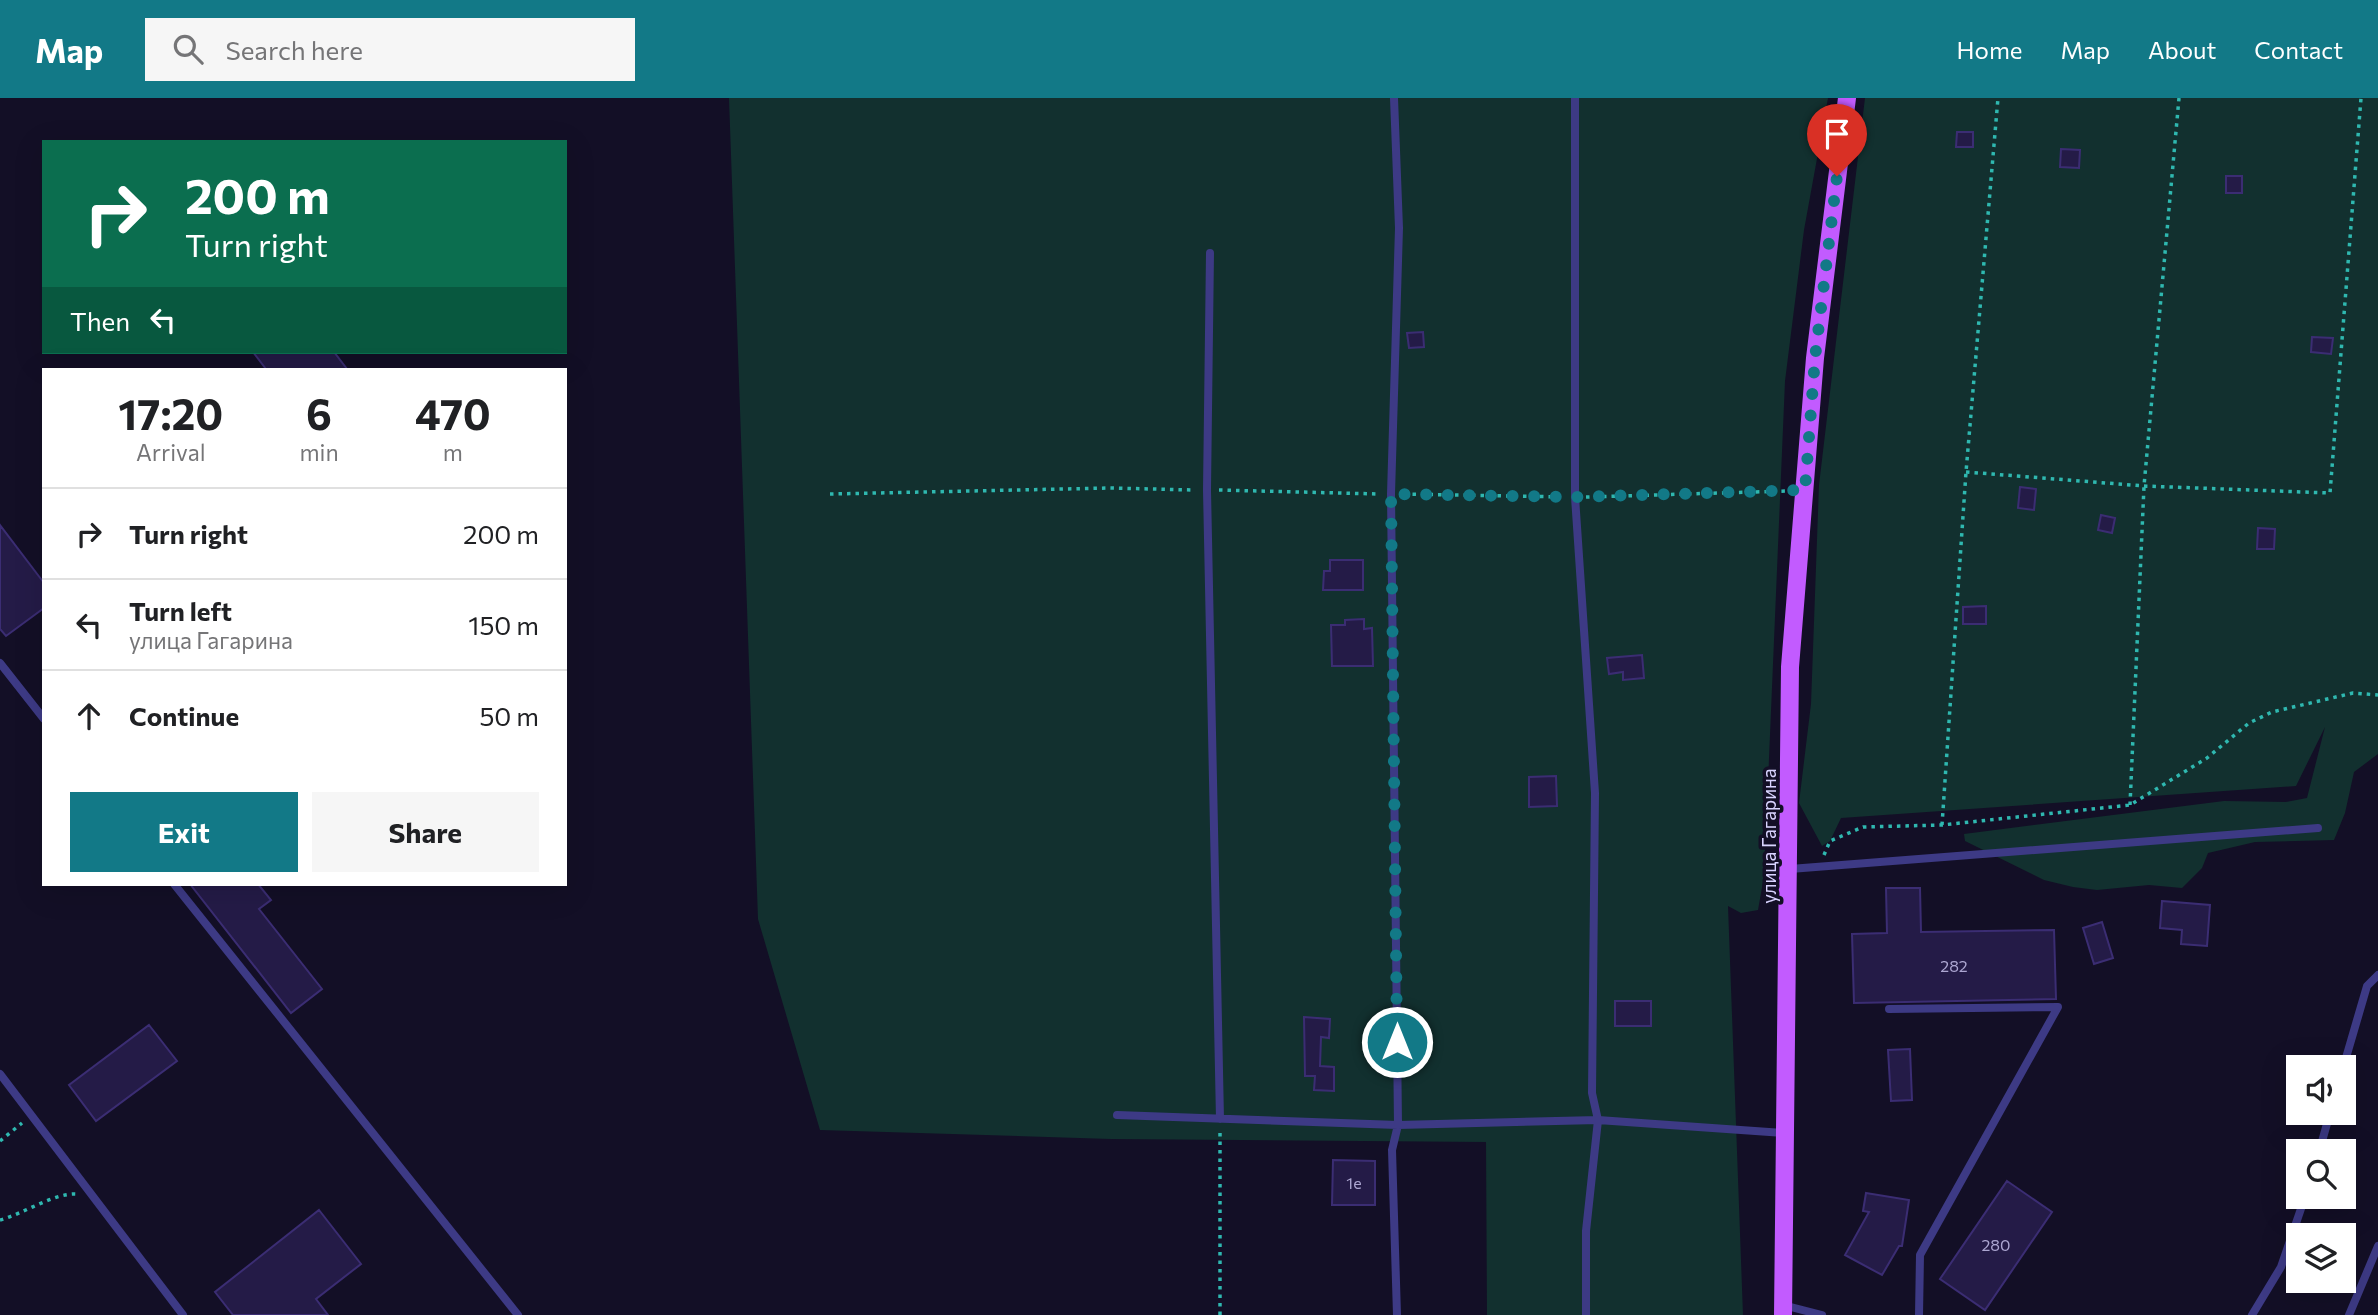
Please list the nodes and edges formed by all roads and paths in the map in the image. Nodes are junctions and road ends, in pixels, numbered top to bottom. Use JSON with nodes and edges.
{"nodes":[{"id":1,"x":1394,"y":98,"type":"edge"},
{"id":2,"x":1575,"y":98,"type":"edge"},
{"id":3,"x":1847,"y":98,"type":"edge"},
{"id":4,"x":1998,"y":98,"type":"edge"},
{"id":5,"x":2179,"y":98,"type":"edge"},
{"id":6,"x":2361,"y":98,"type":"edge"},
{"id":7,"x":1210,"y":253,"type":"dead end"},
{"id":8,"x":1966,"y":472,"type":"junction"},
{"id":9,"x":2144,"y":486,"type":"junction"},
{"id":10,"x":1207,"y":490,"type":"junction"},
{"id":11,"x":1805,"y":490,"type":"junction"},
{"id":12,"x":830,"y":494,"type":"dead end"},
{"id":13,"x":1391,"y":494,"type":"junction"},
{"id":14,"x":1575,"y":497,"type":"junction"},
{"id":15,"x":0,"y":663,"type":"edge"},
{"id":16,"x":2378,"y":695,"type":"edge"},
{"id":17,"x":42,"y":716,"type":"edge"},
{"id":18,"x":2130,"y":805,"type":"junction"},
{"id":19,"x":1942,"y":825,"type":"junction"},
{"id":20,"x":2318,"y":828,"type":"dead end"},
{"id":21,"x":1819,"y":866,"type":"junction"},
{"id":22,"x":1790,"y":869,"type":"junction"},
{"id":23,"x":176,"y":886,"type":"edge"},
{"id":24,"x":2378,"y":975,"type":"edge"},
{"id":25,"x":1889,"y":1009,"type":"dead end"},
{"id":26,"x":2347,"y":1055,"type":"edge"},
{"id":27,"x":0,"y":1074,"type":"edge"},
{"id":28,"x":31,"y":1115,"type":"junction"},
{"id":29,"x":1117,"y":1115,"type":"dead end"},
{"id":30,"x":1220,"y":1119,"type":"junction"},
{"id":31,"x":1598,"y":1120,"type":"junction"},
{"id":32,"x":1398,"y":1125,"type":"junction"},
{"id":33,"x":1788,"y":1133,"type":"junction"},
{"id":34,"x":0,"y":1142,"type":"edge"},
{"id":35,"x":92,"y":1195,"type":"junction"},
{"id":36,"x":2301,"y":1209,"type":"edge"},
{"id":37,"x":0,"y":1220,"type":"edge"},
{"id":38,"x":2378,"y":1246,"type":"edge"},
{"id":39,"x":1783,"y":1310,"type":"edge"},
{"id":40,"x":183,"y":1315,"type":"edge"},
{"id":41,"x":519,"y":1315,"type":"edge"},
{"id":42,"x":1220,"y":1315,"type":"edge"},
{"id":43,"x":1397,"y":1315,"type":"edge"},
{"id":44,"x":1586,"y":1315,"type":"edge"},
{"id":45,"x":1822,"y":1315,"type":"edge"},
{"id":46,"x":1919,"y":1315,"type":"edge"},
{"id":47,"x":2252,"y":1315,"type":"edge"},
{"id":48,"x":2349,"y":1315,"type":"edge"}],
"edges":[{"from":1,"to":13,"type":"lane"},
{"from":2,"to":14,"type":"lane"},
{"from":3,"to":11,"type":"main road","name":"улица Гагарина"},
{"from":4,"to":8,"type":"path"},
{"from":5,"to":9,"type":"path"},
{"from":6,"to":9,"type":"path"},
{"from":7,"to":10,"type":"lane"},
{"from":8,"to":9,"type":"path"},
{"from":8,"to":19,"type":"path"},
{"from":9,"to":18,"type":"path"},
{"from":10,"to":12,"type":"path"},
{"from":10,"to":13,"type":"path"},
{"from":10,"to":30,"type":"lane"},
{"from":11,"to":14,"type":"path"},
{"from":11,"to":22,"type":"main road","name":"улица Гагарина"},
{"from":13,"to":14,"type":"path"},
{"from":13,"to":32,"type":"lane"},
{"from":14,"to":31,"type":"lane"},
{"from":15,"to":17,"type":"lane"},
{"from":16,"to":18,"type":"path"},
{"from":18,"to":19,"type":"path"},
{"from":19,"to":21,"type":"path"},
{"from":20,"to":21,"type":"lane"},
{"from":21,"to":22,"type":"lane"},
{"from":22,"to":33,"type":"main road","name":"улица Гагарина"},
{"from":23,"to":41,"type":"lane"},
{"from":24,"to":26,"type":"lane"},
{"from":25,"to":46,"type":"lane"},
{"from":27,"to":28,"type":"lane"},
{"from":28,"to":34,"type":"path"},
{"from":28,"to":35,"type":"lane"},
{"from":29,"to":30,"type":"lane"},
{"from":30,"to":32,"type":"lane"},
{"from":30,"to":42,"type":"path"},
{"from":31,"to":32,"type":"lane"},
{"from":31,"to":33,"type":"lane"},
{"from":31,"to":44,"type":"lane"},
{"from":32,"to":43,"type":"lane"},
{"from":33,"to":39,"type":"main road","name":"улица Гагарина"},
{"from":35,"to":37,"type":"path"},
{"from":35,"to":40,"type":"lane"},
{"from":36,"to":47,"type":"lane"},
{"from":38,"to":48,"type":"lane"},
{"from":39,"to":45,"type":"lane"}]}
